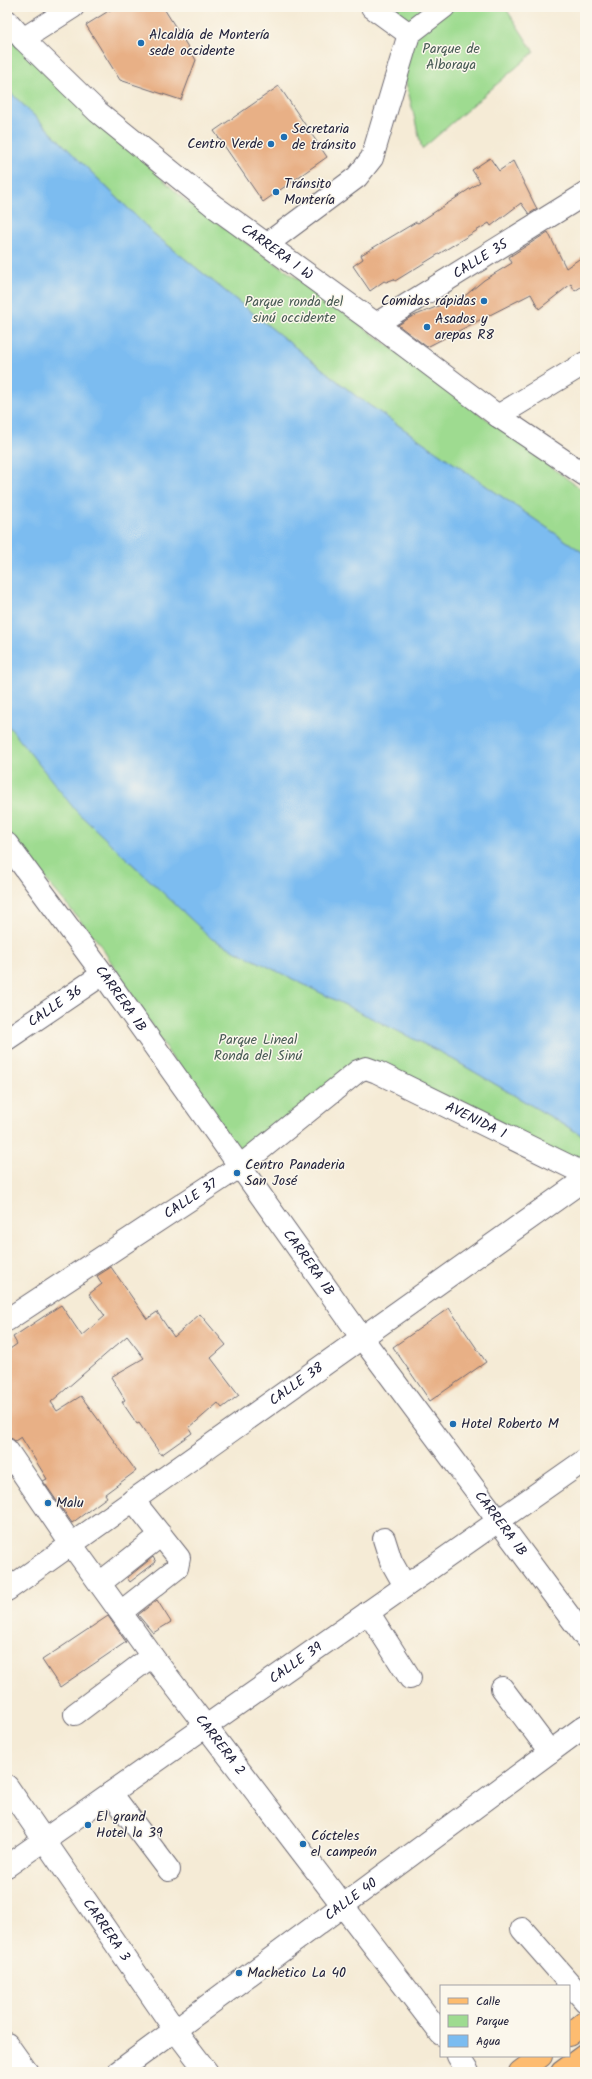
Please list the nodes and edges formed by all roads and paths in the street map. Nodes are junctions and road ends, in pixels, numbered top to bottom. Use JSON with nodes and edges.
{"nodes":[{"id":1,"x":73,"y":7,"type":"edge"},
{"id":2,"x":372,"y":7,"type":"edge"},
{"id":3,"x":444,"y":7,"type":"edge"},
{"id":4,"x":7,"y":21,"type":"edge"},
{"id":5,"x":409,"y":34,"type":"junction"},
{"id":6,"x":23,"y":39,"type":"junction"},
{"id":7,"x":585,"y":194,"type":"edge"},
{"id":8,"x":266,"y":244,"type":"junction"},
{"id":9,"x":376,"y":324,"type":"junction"},
{"id":10,"x":585,"y":363,"type":"edge"},
{"id":11,"x":498,"y":416,"type":"junction"},
{"id":12,"x":585,"y":475,"type":"edge"},
{"id":13,"x":7,"y":844,"type":"edge"},
{"id":14,"x":103,"y":974,"type":"junction"},
{"id":15,"x":7,"y":1039,"type":"edge"},
{"id":16,"x":366,"y":1068,"type":"joint"},
{"id":17,"x":239,"y":1167,"type":"junction"},
{"id":18,"x":585,"y":1174,"type":"edge"},
{"id":19,"x":585,"y":1179,"type":"edge"},
{"id":20,"x":7,"y":1320,"type":"edge"},
{"id":21,"x":362,"y":1338,"type":"junction"},
{"id":22,"x":7,"y":1450,"type":"edge"},
{"id":23,"x":585,"y":1460,"type":"edge"},
{"id":24,"x":133,"y":1500,"type":"junction"},
{"id":25,"x":498,"y":1520,"type":"junction"},
{"id":26,"x":161,"y":1535,"type":"junction"},
{"id":27,"x":384,"y":1539,"type":"dead end"},
{"id":28,"x":71,"y":1544,"type":"junction"},
{"id":29,"x":100,"y":1583,"type":"junction"},
{"id":30,"x":405,"y":1586,"type":"junction"},
{"id":31,"x":7,"y":1590,"type":"edge"},
{"id":32,"x":121,"y":1612,"type":"junction"},
{"id":33,"x":368,"y":1612,"type":"junction"},
{"id":34,"x":585,"y":1637,"type":"edge"},
{"id":35,"x":152,"y":1656,"type":"junction"},
{"id":36,"x":410,"y":1678,"type":"dead end"},
{"id":37,"x":502,"y":1688,"type":"dead end"},
{"id":38,"x":75,"y":1714,"type":"dead end"},
{"id":39,"x":206,"y":1726,"type":"junction"},
{"id":40,"x":585,"y":1726,"type":"edge"},
{"id":41,"x":550,"y":1752,"type":"junction"},
{"id":42,"x":7,"y":1786,"type":"edge"},
{"id":43,"x":111,"y":1793,"type":"junction"},
{"id":44,"x":45,"y":1839,"type":"junction"},
{"id":45,"x":7,"y":1866,"type":"edge"},
{"id":46,"x":169,"y":1870,"type":"dead end"},
{"id":47,"x":344,"y":1905,"type":"junction"},
{"id":48,"x":522,"y":1929,"type":"dead end"},
{"id":49,"x":585,"y":2001,"type":"edge"},
{"id":50,"x":585,"y":2022,"type":"edge"},
{"id":51,"x":175,"y":2030,"type":"junction"},
{"id":52,"x":440,"y":2033,"type":"edge"},
{"id":53,"x":570,"y":2033,"type":"edge"},
{"id":54,"x":7,"y":2044,"type":"edge"},
{"id":55,"x":585,"y":2055,"type":"edge"},
{"id":56,"x":540,"y":2057,"type":"edge"},
{"id":57,"x":27,"y":2072,"type":"edge"},
{"id":58,"x":118,"y":2072,"type":"edge"},
{"id":59,"x":207,"y":2072,"type":"edge"},
{"id":60,"x":520,"y":2072,"type":"edge"},
{"id":61,"x":562,"y":2072,"type":"edge"}],
"edges":[{"from":1,"to":6,"type":"street"},
{"from":2,"to":5,"type":"street"},
{"from":3,"to":5,"type":"street"},
{"from":4,"to":6,"type":"street","name":"CARRERA 1 W"},
{"from":5,"to":8,"type":"street"},
{"from":6,"to":8,"type":"street","name":"CARRERA 1 W"},
{"from":7,"to":9,"type":"street","name":"CALLE 35"},
{"from":8,"to":9,"type":"street","name":"CARRERA 1 W"},
{"from":9,"to":11,"type":"street","name":"CARRERA 1 W"},
{"from":10,"to":11,"type":"street"},
{"from":11,"to":12,"type":"street","name":"CARRERA 1 W"},
{"from":13,"to":14,"type":"street","name":"CARRERA 1B"},
{"from":14,"to":15,"type":"street","name":"CALLE 36"},
{"from":14,"to":17,"type":"street","name":"CARRERA 1B"},
{"from":16,"to":17,"type":"street","name":"CALLE 37"},
{"from":16,"to":18,"type":"street","name":"AVENIDA 1"},
{"from":17,"to":20,"type":"street","name":"CALLE 37"},
{"from":17,"to":21,"type":"street","name":"CARRERA 1B"},
{"from":19,"to":21,"type":"street","name":"CALLE 38"},
{"from":21,"to":24,"type":"street","name":"CALLE 38"},
{"from":21,"to":25,"type":"street","name":"CARRERA 1B"},
{"from":22,"to":28,"type":"street","name":"CARRERA 2"},
{"from":23,"to":25,"type":"street","name":"CALLE 39"},
{"from":24,"to":26,"type":"street"},
{"from":24,"to":28,"type":"street","name":"CALLE 38"},
{"from":25,"to":30,"type":"street","name":"CALLE 39"},
{"from":25,"to":34,"type":"street","name":"CARRERA 1B"},
{"from":26,"to":29,"type":"street"},
{"from":26,"to":32,"type":"street"},
{"from":27,"to":30,"type":"street"},
{"from":28,"to":29,"type":"street","name":"CARRERA 2"},
{"from":28,"to":31,"type":"street","name":"CALLE 38"},
{"from":29,"to":32,"type":"street","name":"CARRERA 2"},
{"from":30,"to":33,"type":"street","name":"CALLE 39"},
{"from":32,"to":35,"type":"street","name":"CARRERA 2"},
{"from":33,"to":36,"type":"street"},
{"from":33,"to":39,"type":"street","name":"CALLE 39"},
{"from":35,"to":38,"type":"street"},
{"from":35,"to":39,"type":"street","name":"CARRERA 2"},
{"from":37,"to":41,"type":"street"},
{"from":39,"to":43,"type":"street","name":"CALLE 39"},
{"from":39,"to":47,"type":"street","name":"CARRERA 2"},
{"from":40,"to":41,"type":"street","name":"CALLE 40"},
{"from":41,"to":47,"type":"street","name":"CALLE 40"},
{"from":42,"to":44,"type":"street","name":"CARRERA 3"},
{"from":43,"to":44,"type":"street","name":"CALLE 39"},
{"from":43,"to":46,"type":"street"},
{"from":44,"to":45,"type":"street","name":"CALLE 39"},
{"from":44,"to":51,"type":"street","name":"CARRERA 3"},
{"from":47,"to":51,"type":"street","name":"CALLE 40"},
{"from":47,"to":52,"type":"street","name":"CARRERA 2"},
{"from":48,"to":49,"type":"street"},
{"from":50,"to":53,"type":"main road"},
{"from":51,"to":58,"type":"street","name":"CALLE 40"},
{"from":51,"to":59,"type":"street","name":"CARRERA 3"},
{"from":54,"to":57,"type":"street"},
{"from":55,"to":61,"type":"main road"},
{"from":56,"to":60,"type":"main road"}]}
